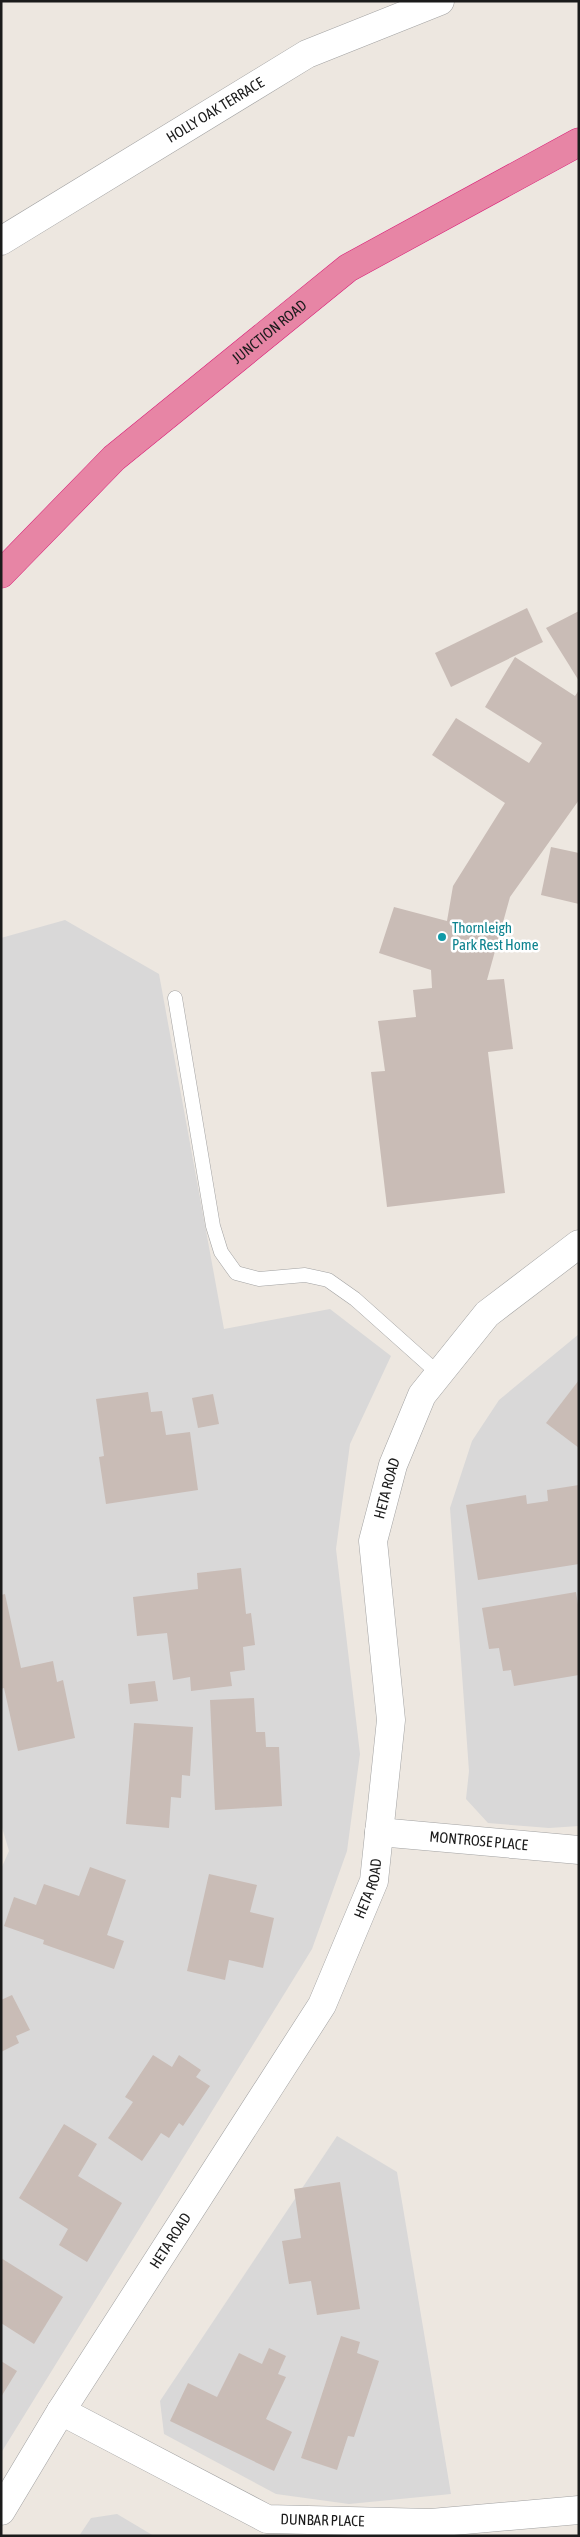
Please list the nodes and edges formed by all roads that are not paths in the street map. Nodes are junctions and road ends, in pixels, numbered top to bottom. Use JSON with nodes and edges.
{"nodes":[{"id":1,"x":440,"y":1,"type":"edge"},
{"id":2,"x":579,"y":142,"type":"edge"},
{"id":3,"x":1,"y":241,"type":"edge"},
{"id":4,"x":1,"y":574,"type":"edge"},
{"id":5,"x":175,"y":998,"type":"dead end"},
{"id":6,"x":579,"y":1244,"type":"edge"},
{"id":7,"x":439,"y":1374,"type":"junction"},
{"id":8,"x":379,"y":1832,"type":"junction"},
{"id":9,"x":579,"y":1850,"type":"edge"},
{"id":10,"x":61,"y":2411,"type":"junction"},
{"id":11,"x":579,"y":2510,"type":"edge"},
{"id":12,"x":1,"y":2511,"type":"edge"}],
"edges":[{"from":1,"to":3,"type":"street","name":"HOLLY OAK TERRACE"},
{"from":2,"to":4,"type":"highway","name":"JUNCTION ROAD"},
{"from":5,"to":7,"type":"lane"},
{"from":6,"to":7,"type":"street","name":"HETA ROAD"},
{"from":7,"to":8,"type":"street","name":"HETA ROAD"},
{"from":8,"to":9,"type":"street","name":"MONTROSE PLACE"},
{"from":8,"to":10,"type":"street","name":"HETA ROAD"},
{"from":10,"to":11,"type":"street","name":"DUNBAR PLACE"},
{"from":10,"to":12,"type":"street","name":"HETA ROAD"}]}
